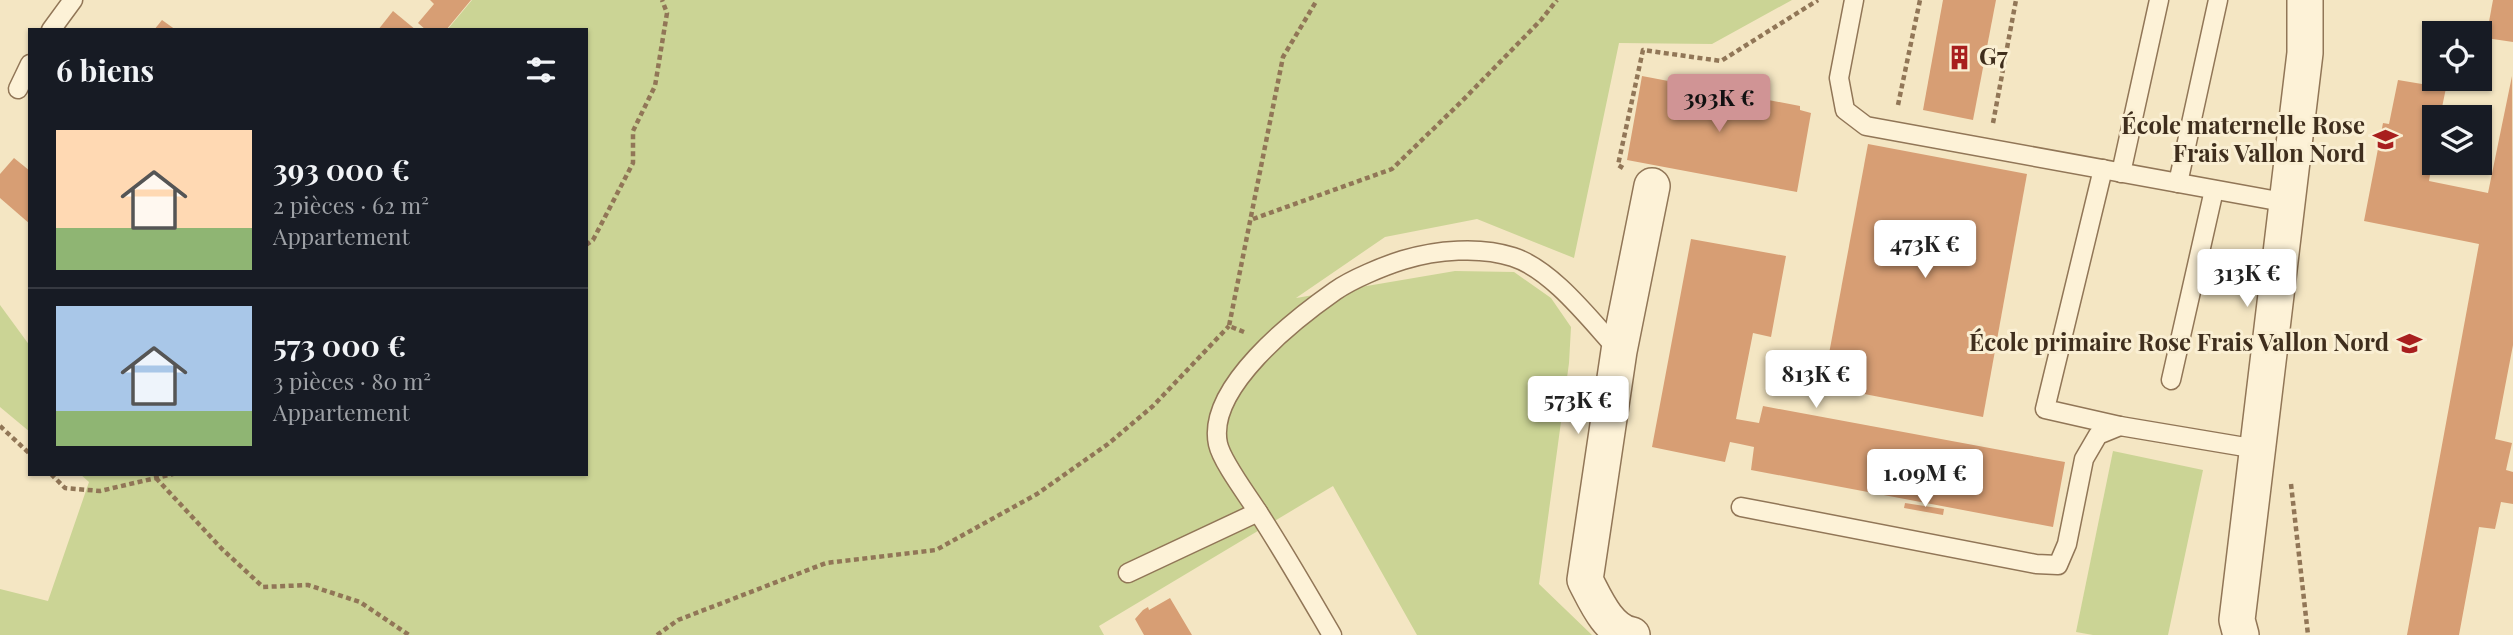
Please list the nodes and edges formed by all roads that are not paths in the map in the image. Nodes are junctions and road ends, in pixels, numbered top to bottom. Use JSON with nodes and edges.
{"nodes":[{"id":1,"x":73,"y":0,"type":"edge"},
{"id":2,"x":1854,"y":0,"type":"edge"},
{"id":3,"x":2159,"y":0,"type":"edge"},
{"id":4,"x":2218,"y":0,"type":"edge"},
{"id":5,"x":2305,"y":0,"type":"edge"},
{"id":6,"x":52,"y":28,"type":"edge"},
{"id":7,"x":28,"y":68,"type":"edge"},
{"id":8,"x":18,"y":89,"type":"dead end"},
{"id":9,"x":2112,"y":171,"type":"junction"},
{"id":10,"x":2178,"y":183,"type":"junction"},
{"id":11,"x":1652,"y":186,"type":"road end"},
{"id":12,"x":2214,"y":190,"type":"junction"},
{"id":13,"x":2288,"y":203,"type":"junction"},
{"id":14,"x":1619,"y":351,"type":"junction"},
{"id":15,"x":2171,"y":380,"type":"dead end"},
{"id":16,"x":2120,"y":426,"type":"junction"},
{"id":17,"x":2257,"y":449,"type":"junction"},
{"id":18,"x":1741,"y":507,"type":"dead end"},
{"id":19,"x":1258,"y":512,"type":"junction"},
{"id":20,"x":1128,"y":573,"type":"dead end"},
{"id":21,"x":2235,"y":630,"type":"edge"},
{"id":22,"x":1332,"y":635,"type":"edge"},
{"id":23,"x":1632,"y":635,"type":"edge"}],
"edges":[{"from":1,"to":6,"type":"lane"},
{"from":2,"to":9,"type":"lane"},
{"from":3,"to":9,"type":"lane"},
{"from":4,"to":10,"type":"lane"},
{"from":5,"to":13,"type":"street"},
{"from":7,"to":8,"type":"lane"},
{"from":9,"to":10,"type":"lane"},
{"from":9,"to":16,"type":"lane"},
{"from":10,"to":12,"type":"lane"},
{"from":11,"to":14,"type":"street"},
{"from":12,"to":13,"type":"lane"},
{"from":12,"to":15,"type":"lane"},
{"from":13,"to":17,"type":"street"},
{"from":14,"to":19,"type":"lane"},
{"from":14,"to":23,"type":"street"},
{"from":16,"to":17,"type":"lane"},
{"from":16,"to":18,"type":"lane"},
{"from":17,"to":21,"type":"street"},
{"from":19,"to":20,"type":"lane"},
{"from":19,"to":22,"type":"lane"}]}
